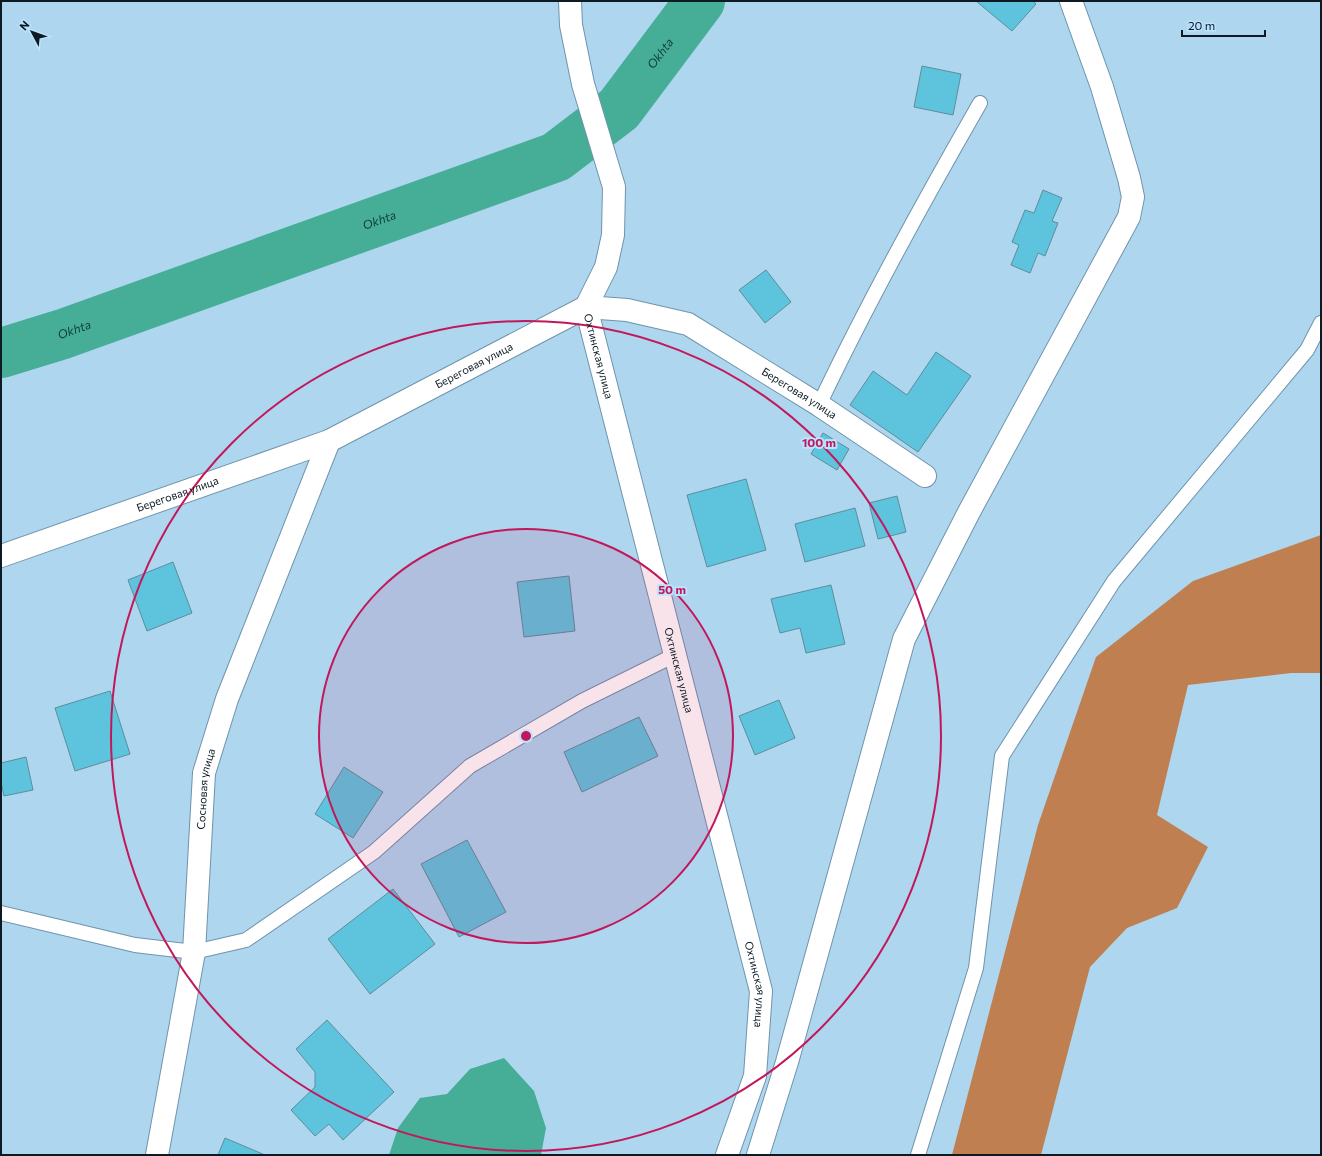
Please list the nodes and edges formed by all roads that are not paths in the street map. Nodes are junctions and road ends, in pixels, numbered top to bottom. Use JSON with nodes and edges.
{"nodes":[{"id":1,"x":570,"y":1,"type":"edge"},
{"id":2,"x":1071,"y":1,"type":"edge"},
{"id":3,"x":980,"y":103,"type":"dead end"},
{"id":4,"x":586,"y":307,"type":"junction"},
{"id":5,"x":1321,"y":323,"type":"edge"},
{"id":6,"x":819,"y":405,"type":"junction"},
{"id":7,"x":329,"y":441,"type":"junction"},
{"id":8,"x":925,"y":476,"type":"dead end"},
{"id":9,"x":1,"y":556,"type":"edge"},
{"id":10,"x":675,"y":656,"type":"junction"},
{"id":11,"x":1,"y":913,"type":"edge"},
{"id":12,"x":194,"y":952,"type":"junction"},
{"id":13,"x":157,"y":1155,"type":"edge"},
{"id":14,"x":727,"y":1155,"type":"edge"},
{"id":15,"x":758,"y":1155,"type":"edge"},
{"id":16,"x":918,"y":1155,"type":"edge"}],
"edges":[{"from":1,"to":4,"type":"street","name":"Охтинская улица"},
{"from":2,"to":15,"type":"street"},
{"from":3,"to":6,"type":"lane"},
{"from":4,"to":6,"type":"street","name":"Береговая улица"},
{"from":4,"to":7,"type":"street","name":"Береговая улица"},
{"from":4,"to":10,"type":"street","name":"Охтинская улица"},
{"from":5,"to":16,"type":"lane"},
{"from":6,"to":8,"type":"street","name":"Береговая улица"},
{"from":7,"to":9,"type":"street","name":"Береговая улица"},
{"from":7,"to":12,"type":"street","name":"Сосновая улица"},
{"from":10,"to":12,"type":"lane"},
{"from":10,"to":14,"type":"street","name":"Охтинская улица"},
{"from":11,"to":12,"type":"lane"},
{"from":12,"to":13,"type":"street","name":"Сосновая улица"}]}
